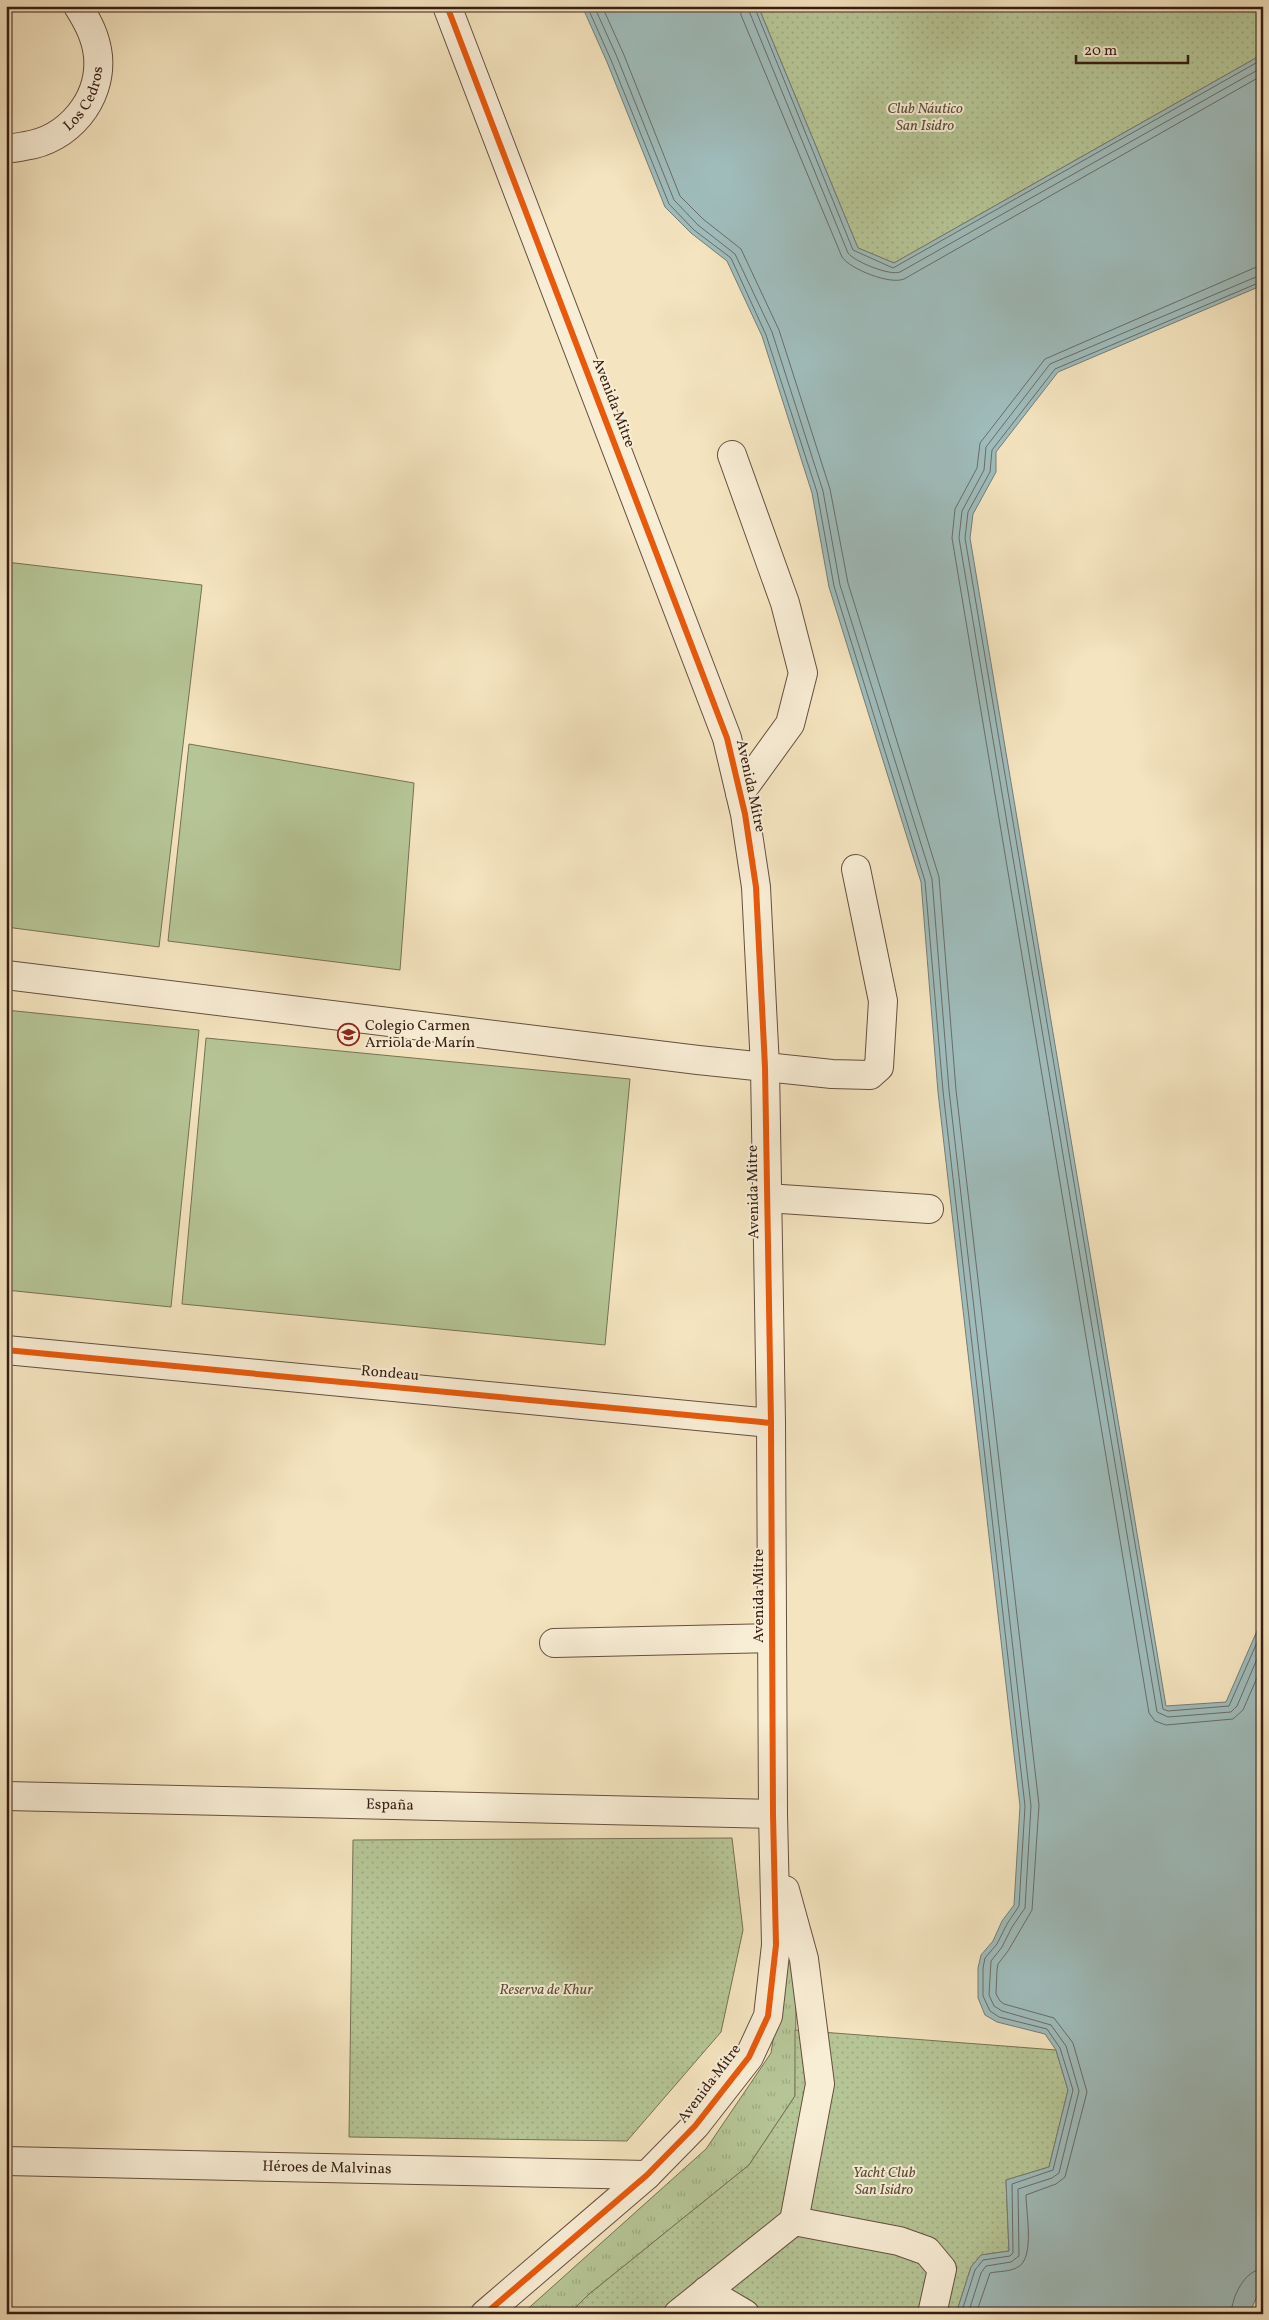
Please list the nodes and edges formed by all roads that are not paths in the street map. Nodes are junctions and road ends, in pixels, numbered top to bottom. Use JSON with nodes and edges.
{"nodes":[{"id":1,"x":78,"y":6,"type":"edge"},
{"id":2,"x":447,"y":6,"type":"edge"},
{"id":3,"x":6,"y":148,"type":"edge"},
{"id":4,"x":732,"y":455,"type":"dead end"},
{"id":5,"x":740,"y":793,"type":"junction"},
{"id":6,"x":856,"y":869,"type":"dead end"},
{"id":7,"x":6,"y":975,"type":"edge"},
{"id":8,"x":765,"y":1068,"type":"junction"},
{"id":9,"x":767,"y":1198,"type":"junction"},
{"id":10,"x":929,"y":1209,"type":"dead end"},
{"id":11,"x":6,"y":1350,"type":"edge"},
{"id":12,"x":771,"y":1423,"type":"junction"},
{"id":13,"x":772,"y":1638,"type":"junction"},
{"id":14,"x":554,"y":1643,"type":"dead end"},
{"id":15,"x":6,"y":1796,"type":"edge"},
{"id":16,"x":773,"y":1814,"type":"junction"},
{"id":17,"x":773,"y":1851,"type":"junction"},
{"id":18,"x":6,"y":2161,"type":"edge"},
{"id":19,"x":648,"y":2176,"type":"junction"},
{"id":20,"x":794,"y":2221,"type":"junction"},
{"id":21,"x":706,"y":2291,"type":"junction"},
{"id":22,"x":485,"y":2314,"type":"edge"},
{"id":23,"x":678,"y":2314,"type":"edge"},
{"id":24,"x":745,"y":2314,"type":"edge"},
{"id":25,"x":932,"y":2314,"type":"edge"}],
"edges":[{"from":1,"to":3,"type":"street","name":"Los Cedros"},
{"from":2,"to":5,"type":"street","name":"Avenida Mitre"},
{"from":4,"to":5,"type":"street"},
{"from":5,"to":8,"type":"street","name":"Avenida Mitre"},
{"from":6,"to":8,"type":"street"},
{"from":7,"to":8,"type":"street"},
{"from":8,"to":9,"type":"street","name":"Avenida Mitre"},
{"from":9,"to":10,"type":"street"},
{"from":9,"to":12,"type":"street","name":"Avenida Mitre"},
{"from":11,"to":12,"type":"street","name":"Rondeau"},
{"from":12,"to":13,"type":"street","name":"Avenida Mitre"},
{"from":13,"to":14,"type":"street"},
{"from":13,"to":16,"type":"street","name":"Avenida Mitre"},
{"from":15,"to":16,"type":"street","name":"España"},
{"from":16,"to":17,"type":"street","name":"Avenida Mitre"},
{"from":17,"to":19,"type":"street","name":"Avenida Mitre"},
{"from":17,"to":20,"type":"street"},
{"from":18,"to":19,"type":"street","name":"Héroes de Malvinas"},
{"from":19,"to":22,"type":"street","name":"Avenida Mitre"},
{"from":20,"to":21,"type":"street"},
{"from":20,"to":25,"type":"street"},
{"from":21,"to":23,"type":"street"},
{"from":21,"to":24,"type":"street"}]}
